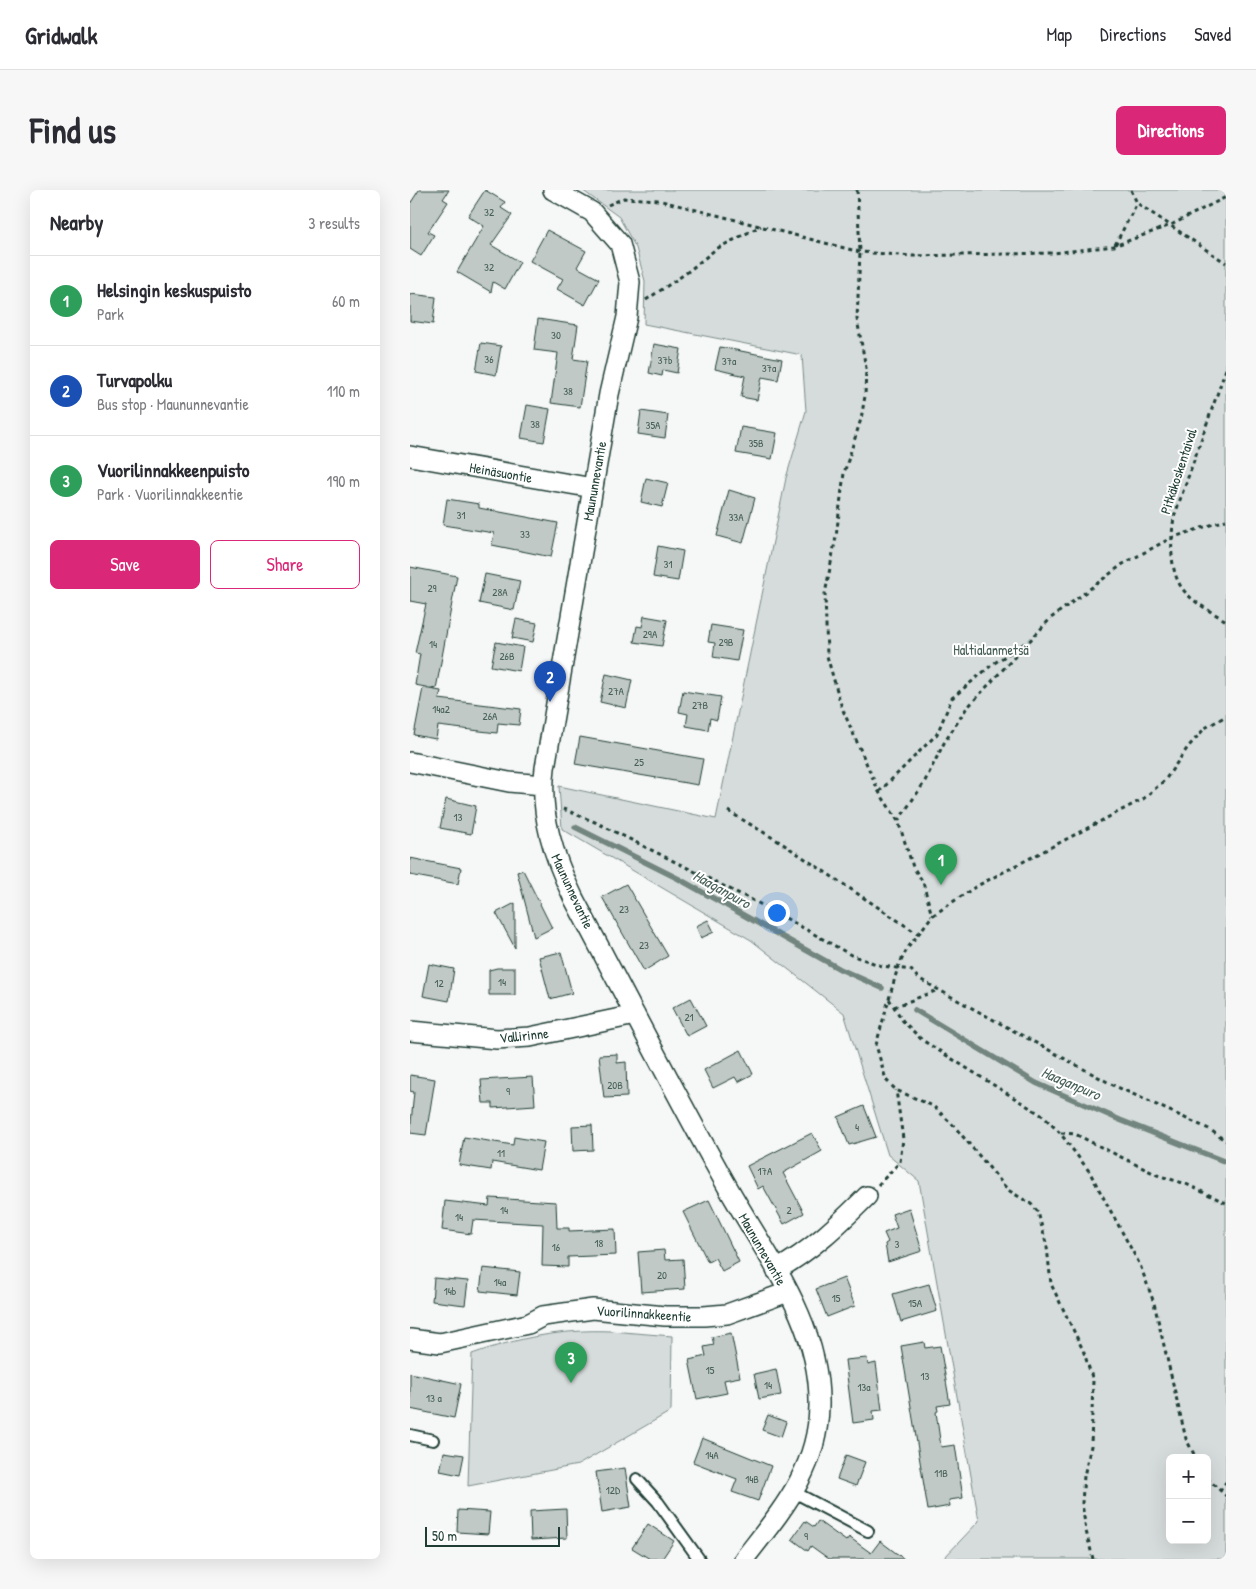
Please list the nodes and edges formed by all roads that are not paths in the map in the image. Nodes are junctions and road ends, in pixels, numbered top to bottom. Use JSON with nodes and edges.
{"nodes":[{"id":1,"x":553,"y":190,"type":"edge"},
{"id":2,"x":410,"y":456,"type":"edge"},
{"id":3,"x":593,"y":488,"type":"junction"},
{"id":4,"x":410,"y":762,"type":"edge"},
{"id":5,"x":543,"y":785,"type":"junction"},
{"id":6,"x":636,"y":1015,"type":"junction"},
{"id":7,"x":410,"y":1031,"type":"edge"},
{"id":8,"x":867,"y":1196,"type":"road end"},
{"id":9,"x":776,"y":1270,"type":"junction"},
{"id":10,"x":788,"y":1292,"type":"junction"},
{"id":11,"x":410,"y":1339,"type":"edge"},
{"id":12,"x":410,"y":1435,"type":"edge"},
{"id":13,"x":433,"y":1440,"type":"dead end"},
{"id":14,"x":637,"y":1479,"type":"dead end"},
{"id":15,"x":794,"y":1492,"type":"junction"},
{"id":16,"x":868,"y":1531,"type":"dead end"},
{"id":17,"x":699,"y":1559,"type":"edge"},
{"id":18,"x":744,"y":1559,"type":"edge"}],
"edges":[{"from":1,"to":3,"type":"street","name":"Maununnevantie"},
{"from":2,"to":3,"type":"street","name":"Heinäsuontie"},
{"from":3,"to":5,"type":"street","name":"Maununnevantie"},
{"from":4,"to":5,"type":"street"},
{"from":5,"to":6,"type":"street","name":"Maununnevantie"},
{"from":6,"to":7,"type":"street","name":"Vallirinne"},
{"from":6,"to":9,"type":"street","name":"Maununnevantie"},
{"from":8,"to":9,"type":"street"},
{"from":9,"to":10,"type":"street","name":"Maununnevantie"},
{"from":10,"to":11,"type":"street","name":"Vuorilinnakkeentie"},
{"from":10,"to":15,"type":"street","name":"Maununnevantie"},
{"from":12,"to":13,"type":"lane"},
{"from":14,"to":17,"type":"lane"},
{"from":15,"to":16,"type":"lane"},
{"from":15,"to":18,"type":"street","name":"Maununnevantie"}]}
